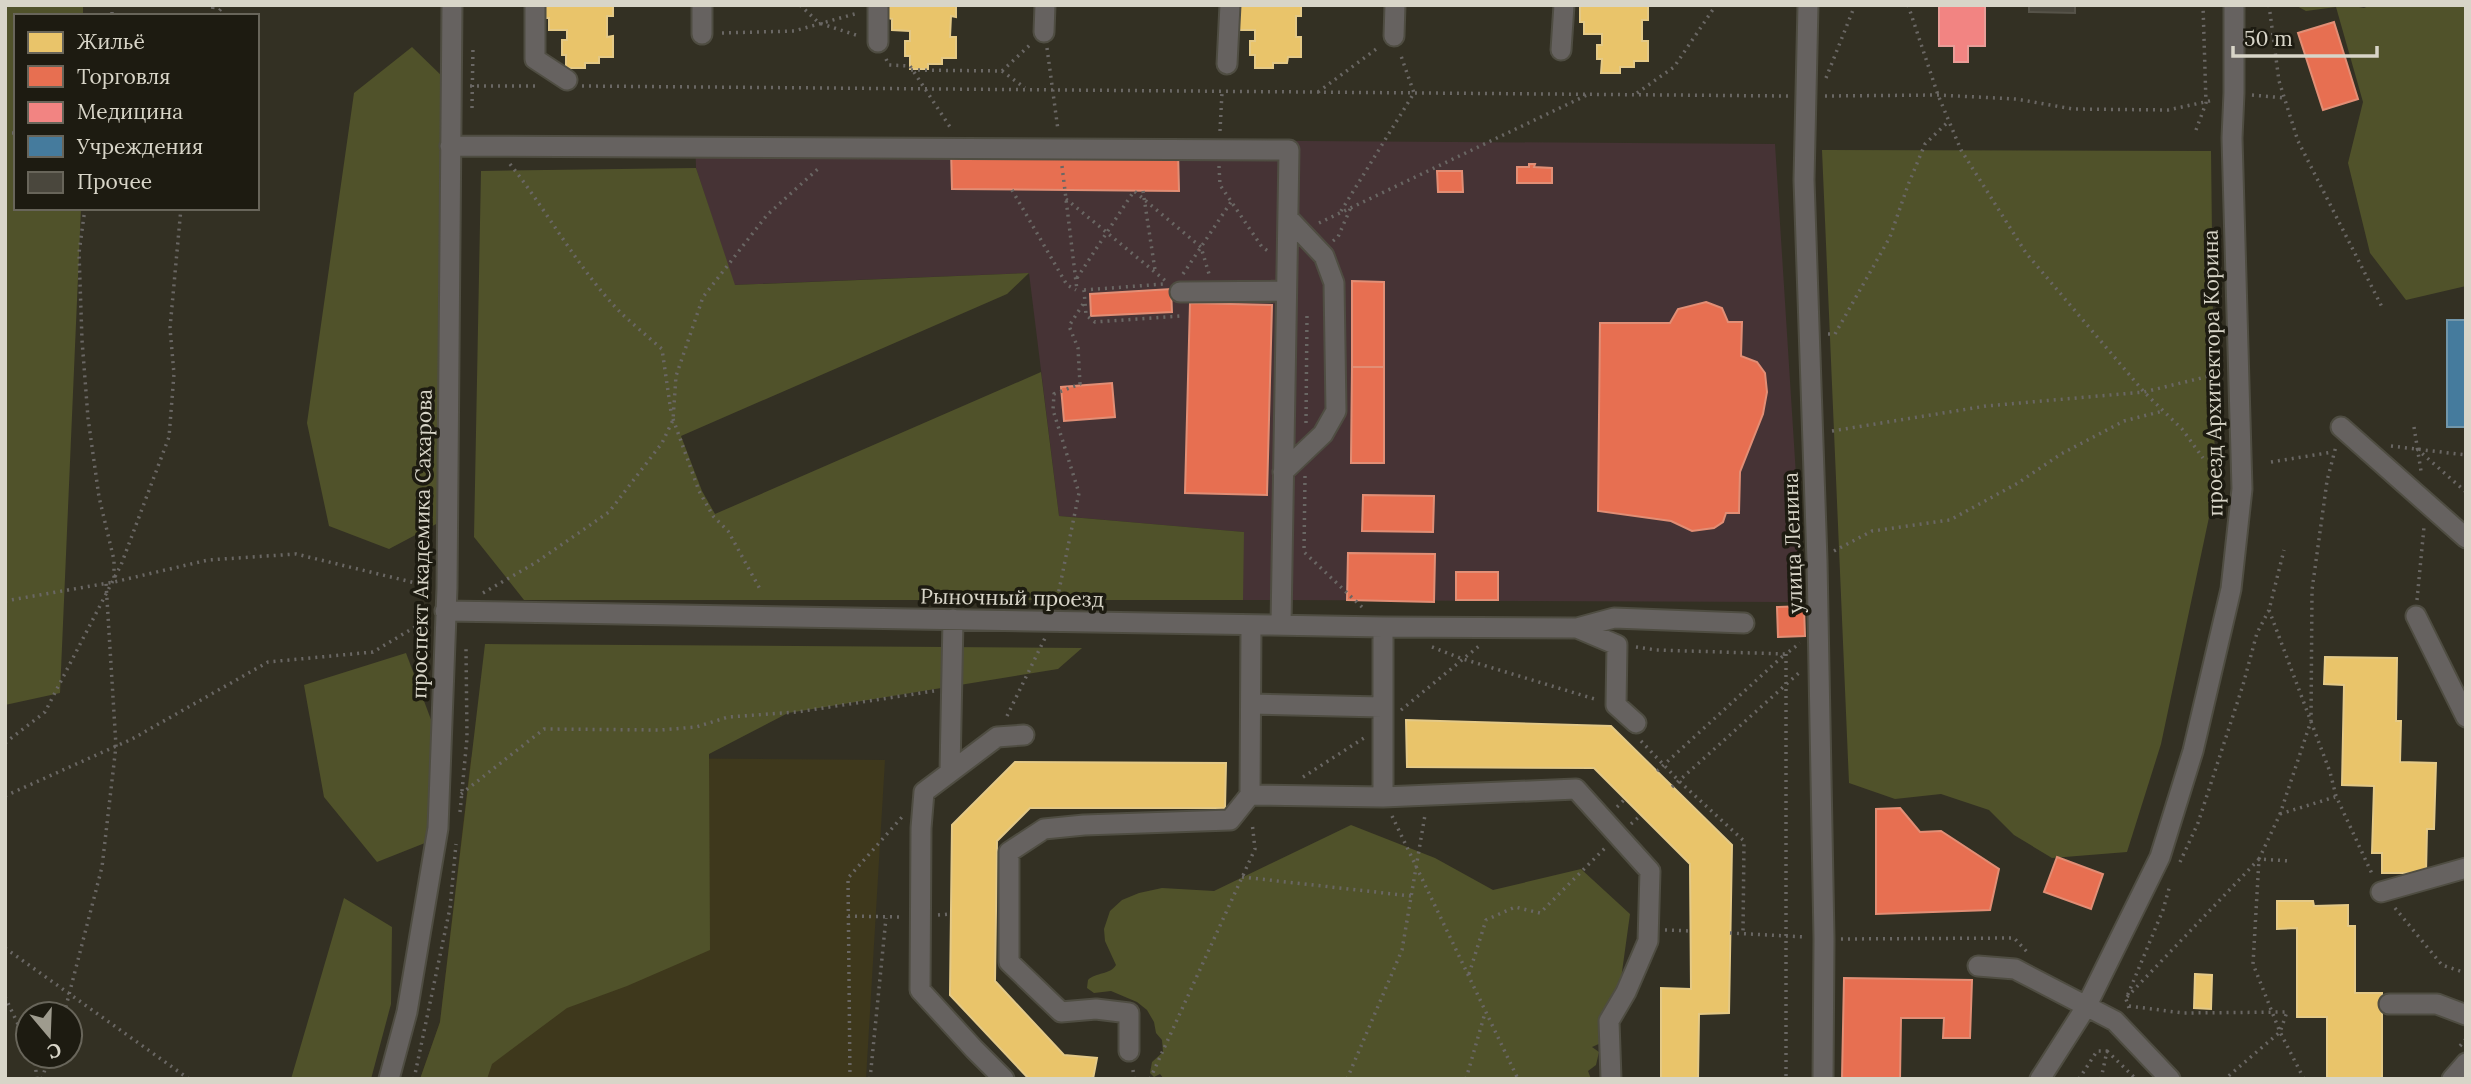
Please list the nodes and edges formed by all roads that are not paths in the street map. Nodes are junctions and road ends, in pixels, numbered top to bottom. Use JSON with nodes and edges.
{"nodes":[{"id":1,"x":452,"y":5,"type":"edge"},
{"id":2,"x":535,"y":5,"type":"edge"},
{"id":3,"x":702,"y":5,"type":"edge"},
{"id":4,"x":1045,"y":5,"type":"edge"},
{"id":5,"x":1230,"y":5,"type":"edge"},
{"id":6,"x":1395,"y":5,"type":"edge"},
{"id":7,"x":1564,"y":5,"type":"edge"},
{"id":8,"x":1808,"y":5,"type":"edge"},
{"id":9,"x":2234,"y":5,"type":"edge"},
{"id":10,"x":878,"y":7,"type":"edge"},
{"id":11,"x":1044,"y":32,"type":"road end"},
{"id":12,"x":702,"y":34,"type":"road end"},
{"id":13,"x":1394,"y":36,"type":"road end"},
{"id":14,"x":878,"y":42,"type":"road end"},
{"id":15,"x":1561,"y":50,"type":"dead end"},
{"id":16,"x":1227,"y":64,"type":"dead end"},
{"id":17,"x":568,"y":83,"type":"road end"},
{"id":18,"x":450,"y":146,"type":"junction"},
{"id":19,"x":1288,"y":218,"type":"junction"},
{"id":20,"x":1174,"y":287,"type":"road end"},
{"id":21,"x":1286,"y":290,"type":"junction"},
{"id":22,"x":2341,"y":427,"type":"road end"},
{"id":23,"x":1283,"y":472,"type":"junction"},
{"id":24,"x":2466,"y":538,"type":"edge"},
{"id":25,"x":445,"y":611,"type":"junction"},
{"id":26,"x":2416,"y":616,"type":"road end"},
{"id":27,"x":953,"y":620,"type":"junction"},
{"id":28,"x":1744,"y":623,"type":"dead end"},
{"id":29,"x":1281,"y":624,"type":"junction"},
{"id":30,"x":1251,"y":625,"type":"junction"},
{"id":31,"x":1383,"y":627,"type":"junction"},
{"id":32,"x":1577,"y":628,"type":"junction"},
{"id":33,"x":1252,"y":704,"type":"junction"},
{"id":34,"x":1382,"y":707,"type":"junction"},
{"id":35,"x":2466,"y":717,"type":"edge"},
{"id":36,"x":1637,"y":731,"type":"road end"},
{"id":37,"x":1024,"y":735,"type":"dead end"},
{"id":38,"x":950,"y":772,"type":"junction"},
{"id":39,"x":1250,"y":795,"type":"junction"},
{"id":40,"x":1383,"y":797,"type":"junction"},
{"id":41,"x":2466,"y":868,"type":"edge"},
{"id":42,"x":2381,"y":892,"type":"road end"},
{"id":43,"x":1978,"y":966,"type":"dead end"},
{"id":44,"x":2389,"y":1004,"type":"dead end"},
{"id":45,"x":2087,"y":1007,"type":"junction"},
{"id":46,"x":2466,"y":1015,"type":"edge"},
{"id":47,"x":1129,"y":1051,"type":"dead end"},
{"id":48,"x":2466,"y":1063,"type":"edge"},
{"id":49,"x":389,"y":1079,"type":"edge"},
{"id":50,"x":1004,"y":1079,"type":"edge"},
{"id":51,"x":1611,"y":1079,"type":"edge"},
{"id":52,"x":1823,"y":1079,"type":"edge"},
{"id":53,"x":2040,"y":1079,"type":"edge"},
{"id":54,"x":2170,"y":1079,"type":"edge"},
{"id":55,"x":2452,"y":1079,"type":"edge"}],
"edges":[{"from":1,"to":18,"type":"street","name":"проспект Академика Сахарова"},
{"from":2,"to":17,"type":"street"},
{"from":3,"to":12,"type":"street"},
{"from":4,"to":11,"type":"street"},
{"from":5,"to":16,"type":"street"},
{"from":6,"to":13,"type":"street"},
{"from":7,"to":15,"type":"street"},
{"from":8,"to":52,"type":"street","name":"улица Ленина"},
{"from":9,"to":45,"type":"street","name":"проезд Архитектора Корина"},
{"from":10,"to":14,"type":"street"},
{"from":18,"to":19,"type":"street"},
{"from":18,"to":25,"type":"street","name":"проспект Академика Сахарова"},
{"from":19,"to":21,"type":"street"},
{"from":19,"to":23,"type":"street"},
{"from":20,"to":21,"type":"street"},
{"from":21,"to":23,"type":"street"},
{"from":22,"to":24,"type":"street"},
{"from":23,"to":29,"type":"street"},
{"from":25,"to":27,"type":"street","name":"Рыночный проезд"},
{"from":25,"to":49,"type":"street","name":"проспект Академика Сахарова"},
{"from":26,"to":35,"type":"street"},
{"from":27,"to":30,"type":"street","name":"Рыночный проезд"},
{"from":27,"to":38,"type":"street"},
{"from":28,"to":32,"type":"street"},
{"from":29,"to":30,"type":"street","name":"Рыночный проезд"},
{"from":29,"to":31,"type":"street","name":"Рыночный проезд"},
{"from":30,"to":33,"type":"street"},
{"from":31,"to":32,"type":"street","name":"Рыночный проезд"},
{"from":31,"to":34,"type":"street"},
{"from":32,"to":36,"type":"street"},
{"from":33,"to":34,"type":"street"},
{"from":33,"to":39,"type":"street"},
{"from":34,"to":40,"type":"street"},
{"from":37,"to":38,"type":"street"},
{"from":38,"to":50,"type":"street"},
{"from":39,"to":40,"type":"street"},
{"from":39,"to":47,"type":"street"},
{"from":40,"to":51,"type":"street"},
{"from":41,"to":42,"type":"street"},
{"from":43,"to":45,"type":"street"},
{"from":44,"to":46,"type":"street"},
{"from":45,"to":53,"type":"street","name":"проезд Архитектора Корина"},
{"from":45,"to":54,"type":"street"},
{"from":48,"to":55,"type":"street"}]}
